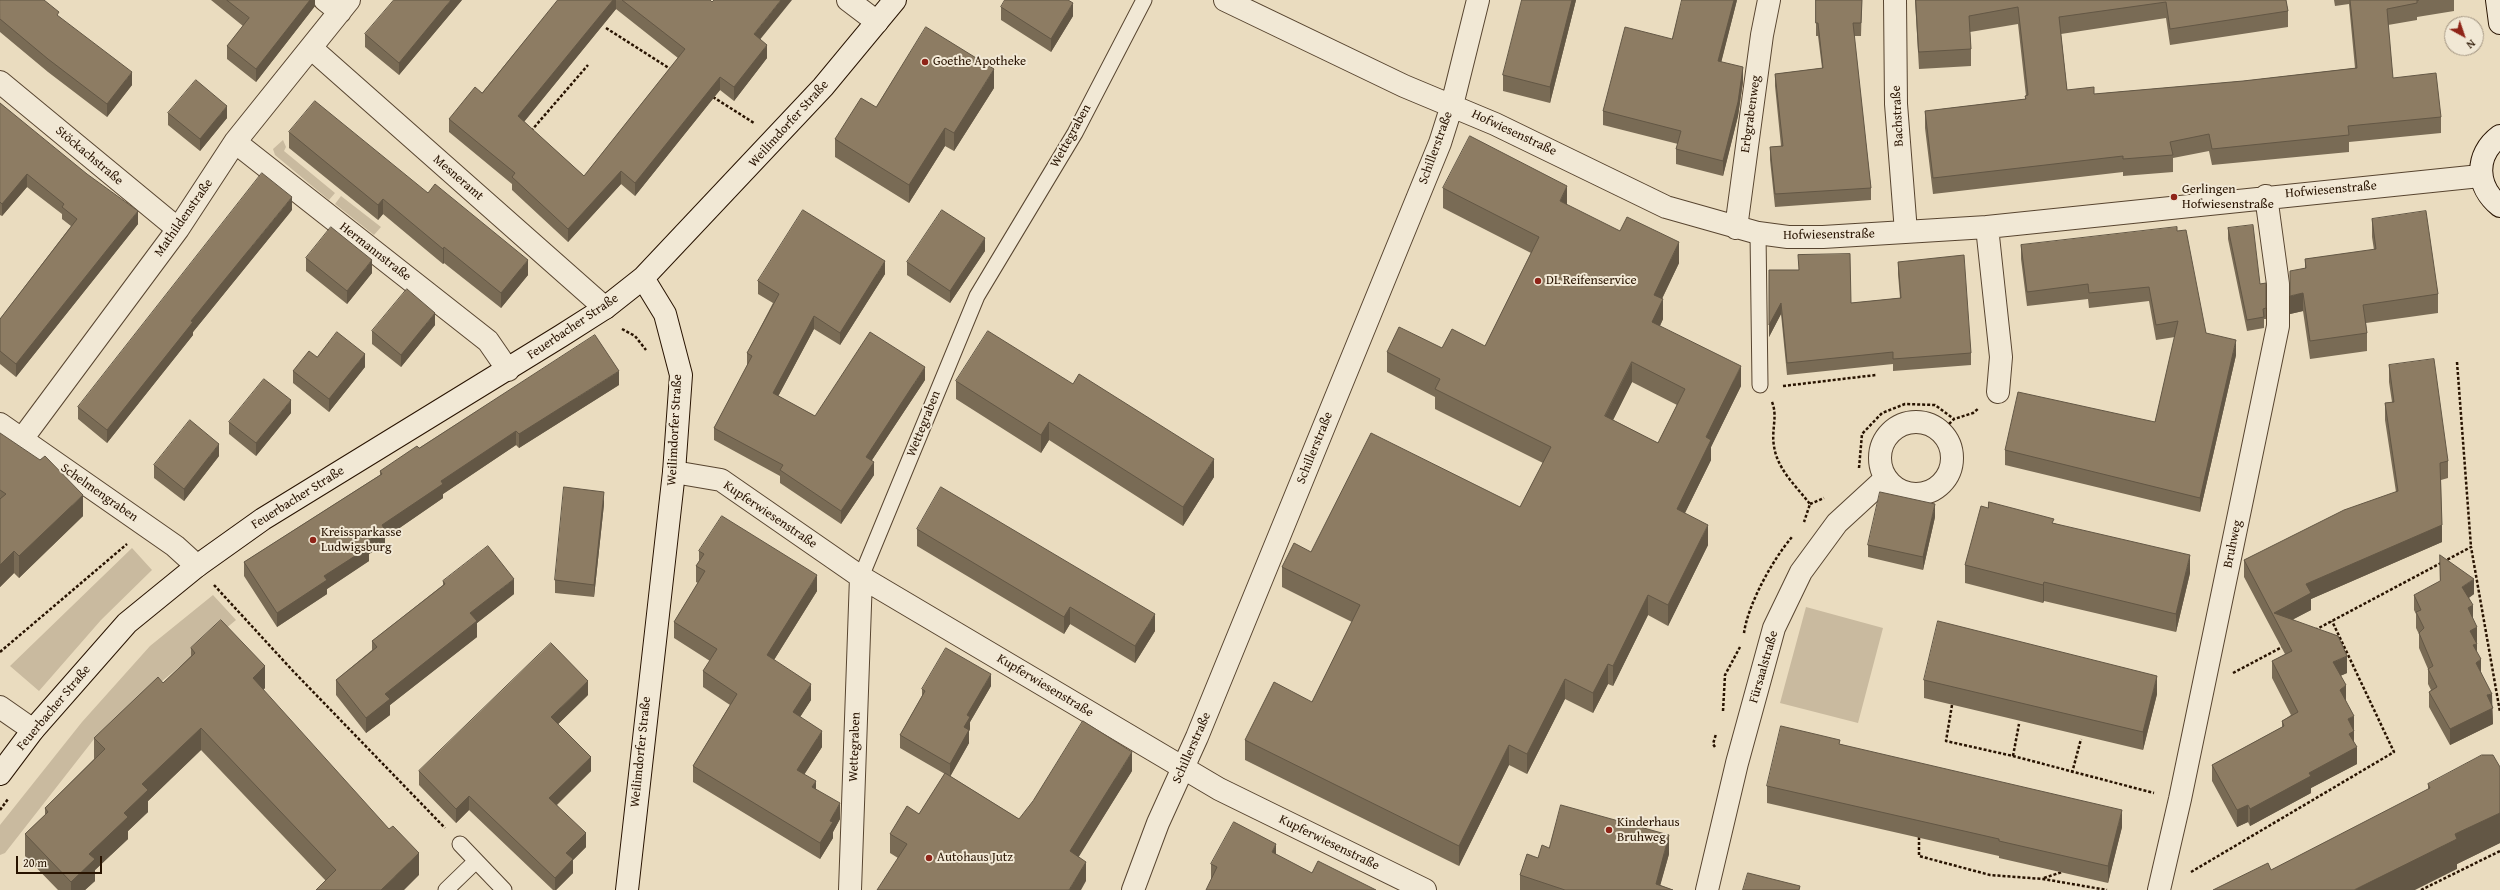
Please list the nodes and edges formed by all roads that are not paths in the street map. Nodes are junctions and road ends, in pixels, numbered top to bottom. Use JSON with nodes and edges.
{"nodes":[{"id":1,"x":848,"y":0,"type":"edge"},
{"id":2,"x":895,"y":0,"type":"edge"},
{"id":3,"x":1144,"y":0,"type":"edge"},
{"id":4,"x":1225,"y":0,"type":"edge"},
{"id":5,"x":1478,"y":0,"type":"edge"},
{"id":6,"x":1768,"y":0,"type":"edge"},
{"id":7,"x":1895,"y":0,"type":"edge"},
{"id":8,"x":2497,"y":0,"type":"edge"},
{"id":9,"x":338,"y":4,"type":"edge"},
{"id":10,"x":877,"y":22,"type":"junction"},
{"id":11,"x":2500,"y":23,"type":"edge"},
{"id":12,"x":311,"y":48,"type":"junction"},
{"id":13,"x":0,"y":82,"type":"edge"},
{"id":14,"x":1452,"y":105,"type":"junction"},
{"id":15,"x":2500,"y":136,"type":"edge"},
{"id":16,"x":235,"y":142,"type":"junction"},
{"id":17,"x":2480,"y":176,"type":"junction"},
{"id":18,"x":2266,"y":196,"type":"junction"},
{"id":19,"x":2500,"y":206,"type":"edge"},
{"id":20,"x":1987,"y":227,"type":"junction"},
{"id":21,"x":1736,"y":228,"type":"junction"},
{"id":22,"x":178,"y":229,"type":"junction"},
{"id":23,"x":1906,"y":232,"type":"junction"},
{"id":24,"x":1758,"y":233,"type":"junction"},
{"id":25,"x":643,"y":278,"type":"junction"},
{"id":26,"x":605,"y":308,"type":"junction"},
{"id":27,"x":508,"y":370,"type":"junction"},
{"id":28,"x":1762,"y":387,"type":"road end"},
{"id":29,"x":1998,"y":392,"type":"road end"},
{"id":30,"x":0,"y":424,"type":"edge"},
{"id":31,"x":22,"y":439,"type":"junction"},
{"id":32,"x":674,"y":472,"type":"junction"},
{"id":33,"x":1886,"y":478,"type":"junction"},
{"id":34,"x":197,"y":566,"type":"junction"},
{"id":35,"x":861,"y":577,"type":"junction"},
{"id":36,"x":0,"y":707,"type":"edge"},
{"id":37,"x":33,"y":730,"type":"junction"},
{"id":38,"x":1184,"y":768,"type":"junction"},
{"id":39,"x":0,"y":774,"type":"edge"},
{"id":40,"x":460,"y":844,"type":"road end"},
{"id":41,"x":476,"y":861,"type":"junction"},
{"id":42,"x":446,"y":890,"type":"edge"},
{"id":43,"x":504,"y":890,"type":"edge"},
{"id":44,"x":626,"y":890,"type":"edge"},
{"id":45,"x":850,"y":890,"type":"edge"},
{"id":46,"x":1133,"y":890,"type":"edge"},
{"id":47,"x":1425,"y":890,"type":"edge"},
{"id":48,"x":1707,"y":890,"type":"edge"},
{"id":49,"x":2159,"y":890,"type":"edge"}],
"edges":[{"from":1,"to":10,"type":"street"},
{"from":2,"to":10,"type":"street","name":"Weilimdorfer Straße"},
{"from":3,"to":35,"type":"lane","name":"Wettegraben"},
{"from":4,"to":14,"type":"street","name":"Hofwiesenstraße"},
{"from":5,"to":14,"type":"street","name":"Schillerstraße"},
{"from":6,"to":21,"type":"street","name":"Erbgrabenweg"},
{"from":7,"to":23,"type":"street","name":"Bachstraße"},
{"from":8,"to":11,"type":"street"},
{"from":9,"to":12,"type":"street","name":"Mathildenstraße"},
{"from":10,"to":25,"type":"street","name":"Weilimdorfer Straße"},
{"from":12,"to":16,"type":"street","name":"Mathildenstraße"},
{"from":12,"to":26,"type":"street","name":"Mesneramt"},
{"from":13,"to":22,"type":"street","name":"Stöckachstraße"},
{"from":14,"to":21,"type":"street","name":"Hofwiesenstraße"},
{"from":14,"to":38,"type":"street","name":"Schillerstraße"},
{"from":15,"to":17,"type":"street"},
{"from":16,"to":22,"type":"street","name":"Mathildenstraße"},
{"from":16,"to":27,"type":"street","name":"Hermannstraße"},
{"from":17,"to":18,"type":"street","name":"Hofwiesenstraße"},
{"from":17,"to":19,"type":"street"},
{"from":18,"to":20,"type":"street","name":"Hofwiesenstraße"},
{"from":18,"to":49,"type":"street","name":"Bruhweg"},
{"from":20,"to":23,"type":"street","name":"Hofwiesenstraße"},
{"from":20,"to":29,"type":"street"},
{"from":21,"to":24,"type":"street","name":"Hofwiesenstraße"},
{"from":22,"to":31,"type":"street","name":"Mathildenstraße"},
{"from":23,"to":24,"type":"street","name":"Hofwiesenstraße"},
{"from":24,"to":28,"type":"lane"},
{"from":25,"to":26,"type":"street","name":"Feuerbacher Straße"},
{"from":25,"to":32,"type":"street","name":"Weilimdorfer Straße"},
{"from":26,"to":27,"type":"street","name":"Feuerbacher Straße"},
{"from":27,"to":34,"type":"street","name":"Feuerbacher Straße"},
{"from":30,"to":31,"type":"street","name":"Schelmengraben"},
{"from":31,"to":34,"type":"street","name":"Schelmengraben"},
{"from":32,"to":35,"type":"street","name":"Kupferwiesenstraße"},
{"from":32,"to":44,"type":"street","name":"Weilimdorfer Straße"},
{"from":33,"to":33,"type":"street"},
{"from":33,"to":48,"type":"street","name":"Fürsaalstraße"},
{"from":34,"to":37,"type":"street","name":"Feuerbacher Straße"},
{"from":35,"to":38,"type":"street","name":"Kupferwiesenstraße"},
{"from":35,"to":45,"type":"street","name":"Wettegraben"},
{"from":36,"to":37,"type":"street"},
{"from":37,"to":39,"type":"street","name":"Feuerbacher Straße"},
{"from":38,"to":46,"type":"street","name":"Schillerstraße"},
{"from":38,"to":47,"type":"street","name":"Kupferwiesenstraße"},
{"from":40,"to":41,"type":"lane"},
{"from":41,"to":42,"type":"lane"},
{"from":41,"to":43,"type":"lane"}]}
